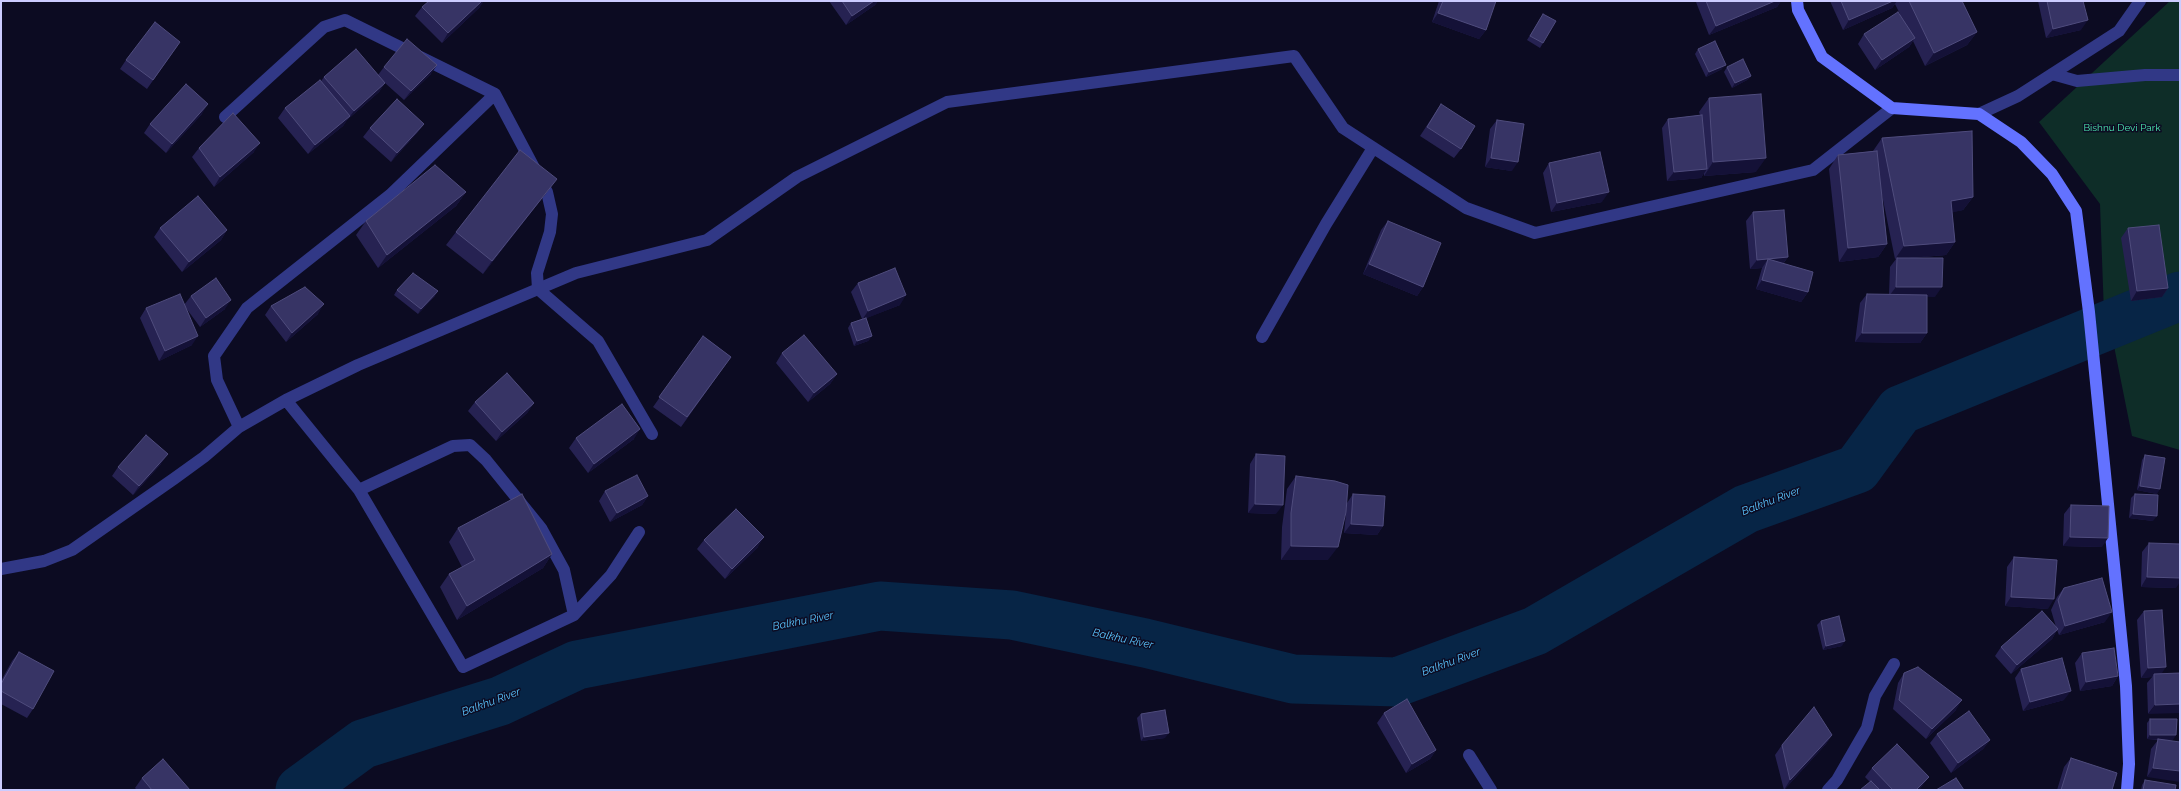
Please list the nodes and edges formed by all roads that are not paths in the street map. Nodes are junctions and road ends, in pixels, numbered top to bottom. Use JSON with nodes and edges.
{"nodes":[{"id":1,"x":1797,"y":1,"type":"edge"},
{"id":2,"x":2140,"y":1,"type":"edge"},
{"id":3,"x":2052,"y":74,"type":"junction"},
{"id":4,"x":2180,"y":75,"type":"edge"},
{"id":5,"x":495,"y":94,"type":"junction"},
{"id":6,"x":1892,"y":108,"type":"junction"},
{"id":7,"x":1979,"y":114,"type":"junction"},
{"id":8,"x":225,"y":116,"type":"dead end"},
{"id":9,"x":1374,"y":148,"type":"junction"},
{"id":10,"x":538,"y":289,"type":"junction"},
{"id":11,"x":1262,"y":337,"type":"dead end"},
{"id":12,"x":286,"y":400,"type":"junction"},
{"id":13,"x":239,"y":427,"type":"junction"},
{"id":14,"x":652,"y":434,"type":"dead end"},
{"id":15,"x":359,"y":490,"type":"junction"},
{"id":16,"x":639,"y":532,"type":"dead end"},
{"id":17,"x":1,"y":569,"type":"edge"},
{"id":18,"x":574,"y":615,"type":"junction"},
{"id":19,"x":1894,"y":664,"type":"dead end"},
{"id":20,"x":1469,"y":755,"type":"dead end"},
{"id":21,"x":1491,"y":790,"type":"edge"},
{"id":22,"x":1828,"y":790,"type":"edge"},
{"id":23,"x":2127,"y":790,"type":"edge"}],
"edges":[{"from":1,"to":6,"type":"street"},
{"from":2,"to":3,"type":"street"},
{"from":3,"to":4,"type":"street"},
{"from":3,"to":7,"type":"street"},
{"from":5,"to":8,"type":"street"},
{"from":5,"to":10,"type":"street"},
{"from":5,"to":13,"type":"street"},
{"from":6,"to":7,"type":"street"},
{"from":6,"to":9,"type":"street"},
{"from":7,"to":23,"type":"street"},
{"from":9,"to":10,"type":"street"},
{"from":9,"to":11,"type":"street"},
{"from":10,"to":12,"type":"street"},
{"from":10,"to":14,"type":"street"},
{"from":12,"to":13,"type":"street"},
{"from":12,"to":15,"type":"street"},
{"from":13,"to":17,"type":"street"},
{"from":15,"to":18,"type":"street"},
{"from":15,"to":18,"type":"street"},
{"from":16,"to":18,"type":"street"},
{"from":19,"to":22,"type":"street"},
{"from":20,"to":21,"type":"street"}]}
